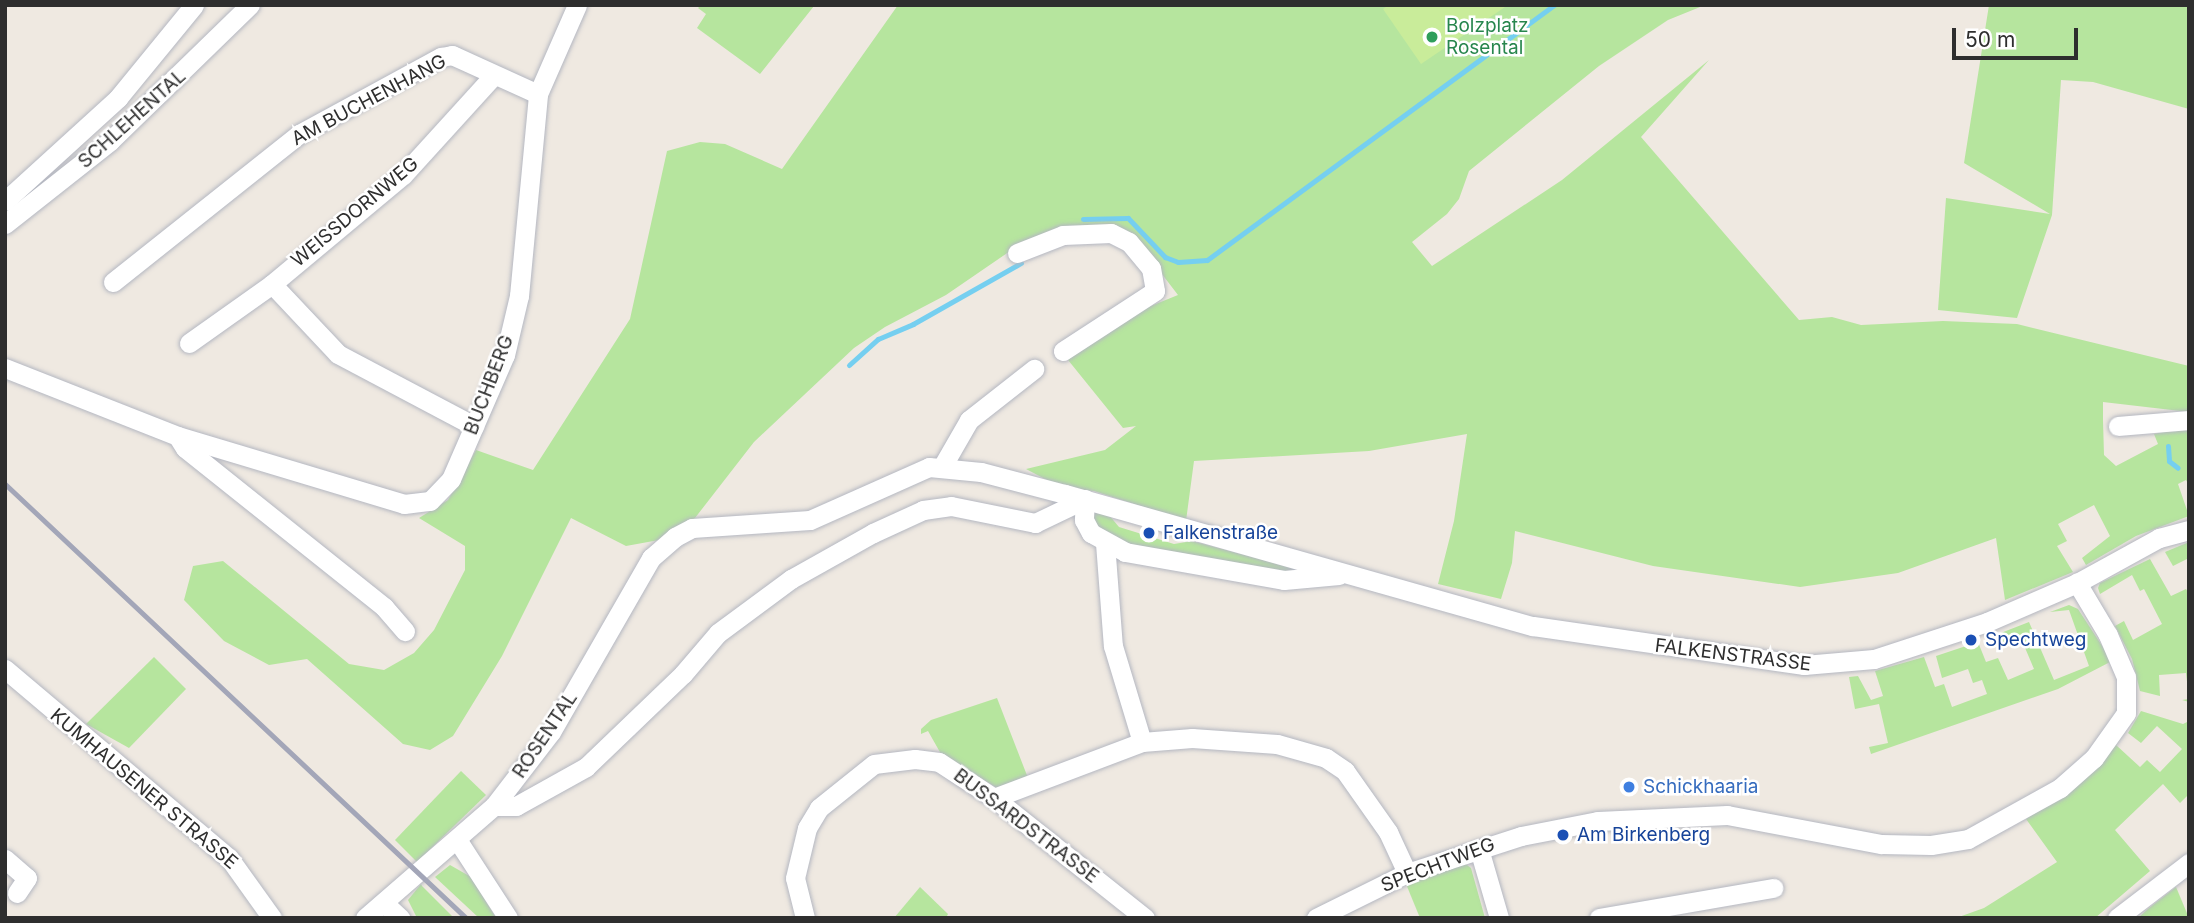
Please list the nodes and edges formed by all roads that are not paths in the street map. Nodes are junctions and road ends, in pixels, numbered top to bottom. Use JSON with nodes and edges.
{"nodes":[{"id":1,"x":194,"y":5,"type":"edge"},
{"id":2,"x":250,"y":5,"type":"edge"},
{"id":3,"x":577,"y":5,"type":"edge"},
{"id":4,"x":493,"y":76,"type":"junction"},
{"id":5,"x":538,"y":94,"type":"junction"},
{"id":6,"x":5,"y":201,"type":"edge"},
{"id":7,"x":5,"y":224,"type":"edge"},
{"id":8,"x":1017,"y":253,"type":"dead end"},
{"id":9,"x":113,"y":282,"type":"dead end"},
{"id":10,"x":272,"y":284,"type":"junction"},
{"id":11,"x":189,"y":343,"type":"dead end"},
{"id":12,"x":1063,"y":351,"type":"dead end"},
{"id":13,"x":5,"y":368,"type":"edge"},
{"id":14,"x":1034,"y":369,"type":"dead end"},
{"id":15,"x":2189,"y":420,"type":"edge"},
{"id":16,"x":474,"y":426,"type":"junction"},
{"id":17,"x":2118,"y":426,"type":"dead end"},
{"id":18,"x":178,"y":436,"type":"junction"},
{"id":19,"x":942,"y":467,"type":"junction"},
{"id":20,"x":1085,"y":499,"type":"junction"},
{"id":21,"x":692,"y":528,"type":"joint"},
{"id":22,"x":2189,"y":530,"type":"edge"},
{"id":23,"x":1105,"y":543,"type":"junction"},
{"id":24,"x":1342,"y":575,"type":"junction"},
{"id":25,"x":2077,"y":583,"type":"junction"},
{"id":26,"x":405,"y":631,"type":"dead end"},
{"id":27,"x":5,"y":669,"type":"edge"},
{"id":28,"x":1142,"y":742,"type":"junction"},
{"id":29,"x":994,"y":798,"type":"junction"},
{"id":30,"x":494,"y":806,"type":"junction"},
{"id":31,"x":458,"y":841,"type":"junction"},
{"id":32,"x":1479,"y":849,"type":"junction"},
{"id":33,"x":5,"y":859,"type":"edge"},
{"id":34,"x":2189,"y":863,"type":"edge"},
{"id":35,"x":1407,"y":873,"type":"junction"},
{"id":36,"x":1773,"y":888,"type":"dead end"},
{"id":37,"x":18,"y":893,"type":"dead end"},
{"id":38,"x":384,"y":904,"type":"junction"},
{"id":39,"x":272,"y":918,"type":"edge"},
{"id":40,"x":365,"y":918,"type":"edge"},
{"id":41,"x":400,"y":918,"type":"edge"},
{"id":42,"x":508,"y":918,"type":"edge"},
{"id":43,"x":805,"y":918,"type":"edge"},
{"id":44,"x":1145,"y":918,"type":"edge"},
{"id":45,"x":1316,"y":918,"type":"edge"},
{"id":46,"x":1499,"y":918,"type":"edge"},
{"id":47,"x":1599,"y":918,"type":"edge"},
{"id":48,"x":2117,"y":918,"type":"edge"}],
"edges":[{"from":1,"to":6,"type":"street","name":"SCHLEHENTAL"},
{"from":2,"to":7,"type":"street","name":"SCHLEHENTAL"},
{"from":3,"to":5,"type":"street","name":"BUCHBERG"},
{"from":4,"to":5,"type":"street","name":"AM BUCHENHANG"},
{"from":4,"to":9,"type":"street","name":"AM BUCHENHANG"},
{"from":4,"to":10,"type":"street","name":"WEISSDORNWEG"},
{"from":5,"to":16,"type":"street","name":"BUCHBERG"},
{"from":8,"to":12,"type":"street"},
{"from":10,"to":11,"type":"street","name":"WEISSDORNWEG"},
{"from":10,"to":16,"type":"street"},
{"from":13,"to":18,"type":"street","name":"BUCHBERG"},
{"from":14,"to":19,"type":"street"},
{"from":15,"to":17,"type":"street"},
{"from":16,"to":18,"type":"street","name":"BUCHBERG"},
{"from":18,"to":26,"type":"street","name":"BUCHBERG"},
{"from":19,"to":20,"type":"street","name":"FALKENSTRASSE"},
{"from":19,"to":21,"type":"street","name":"FALKENSTRASSE"},
{"from":20,"to":23,"type":"street"},
{"from":20,"to":24,"type":"street","name":"FALKENSTRASSE"},
{"from":20,"to":30,"type":"street"},
{"from":21,"to":30,"type":"street","name":"ROSENTAL"},
{"from":22,"to":25,"type":"street","name":"FALKENSTRASSE"},
{"from":23,"to":24,"type":"street","name":"FALKENSTRASSE"},
{"from":23,"to":28,"type":"street"},
{"from":24,"to":25,"type":"street","name":"FALKENSTRASSE"},
{"from":25,"to":32,"type":"street","name":"SPECHTWEG"},
{"from":27,"to":39,"type":"street","name":"KUMHAUSENER STRASSE"},
{"from":28,"to":29,"type":"street"},
{"from":28,"to":35,"type":"street"},
{"from":29,"to":43,"type":"street","name":"BUSSARDSTRASSE"},
{"from":29,"to":44,"type":"street","name":"BUSSARDSTRASSE"},
{"from":30,"to":31,"type":"street","name":"ROSENTAL"},
{"from":31,"to":38,"type":"street","name":"ROSENTAL"},
{"from":31,"to":42,"type":"street"},
{"from":32,"to":35,"type":"street","name":"SPECHTWEG"},
{"from":32,"to":46,"type":"street"},
{"from":33,"to":37,"type":"street"},
{"from":34,"to":48,"type":"street"},
{"from":35,"to":45,"type":"street","name":"SPECHTWEG"},
{"from":36,"to":47,"type":"street"},
{"from":38,"to":40,"type":"street","name":"ROSENTAL"},
{"from":38,"to":41,"type":"street"}]}
